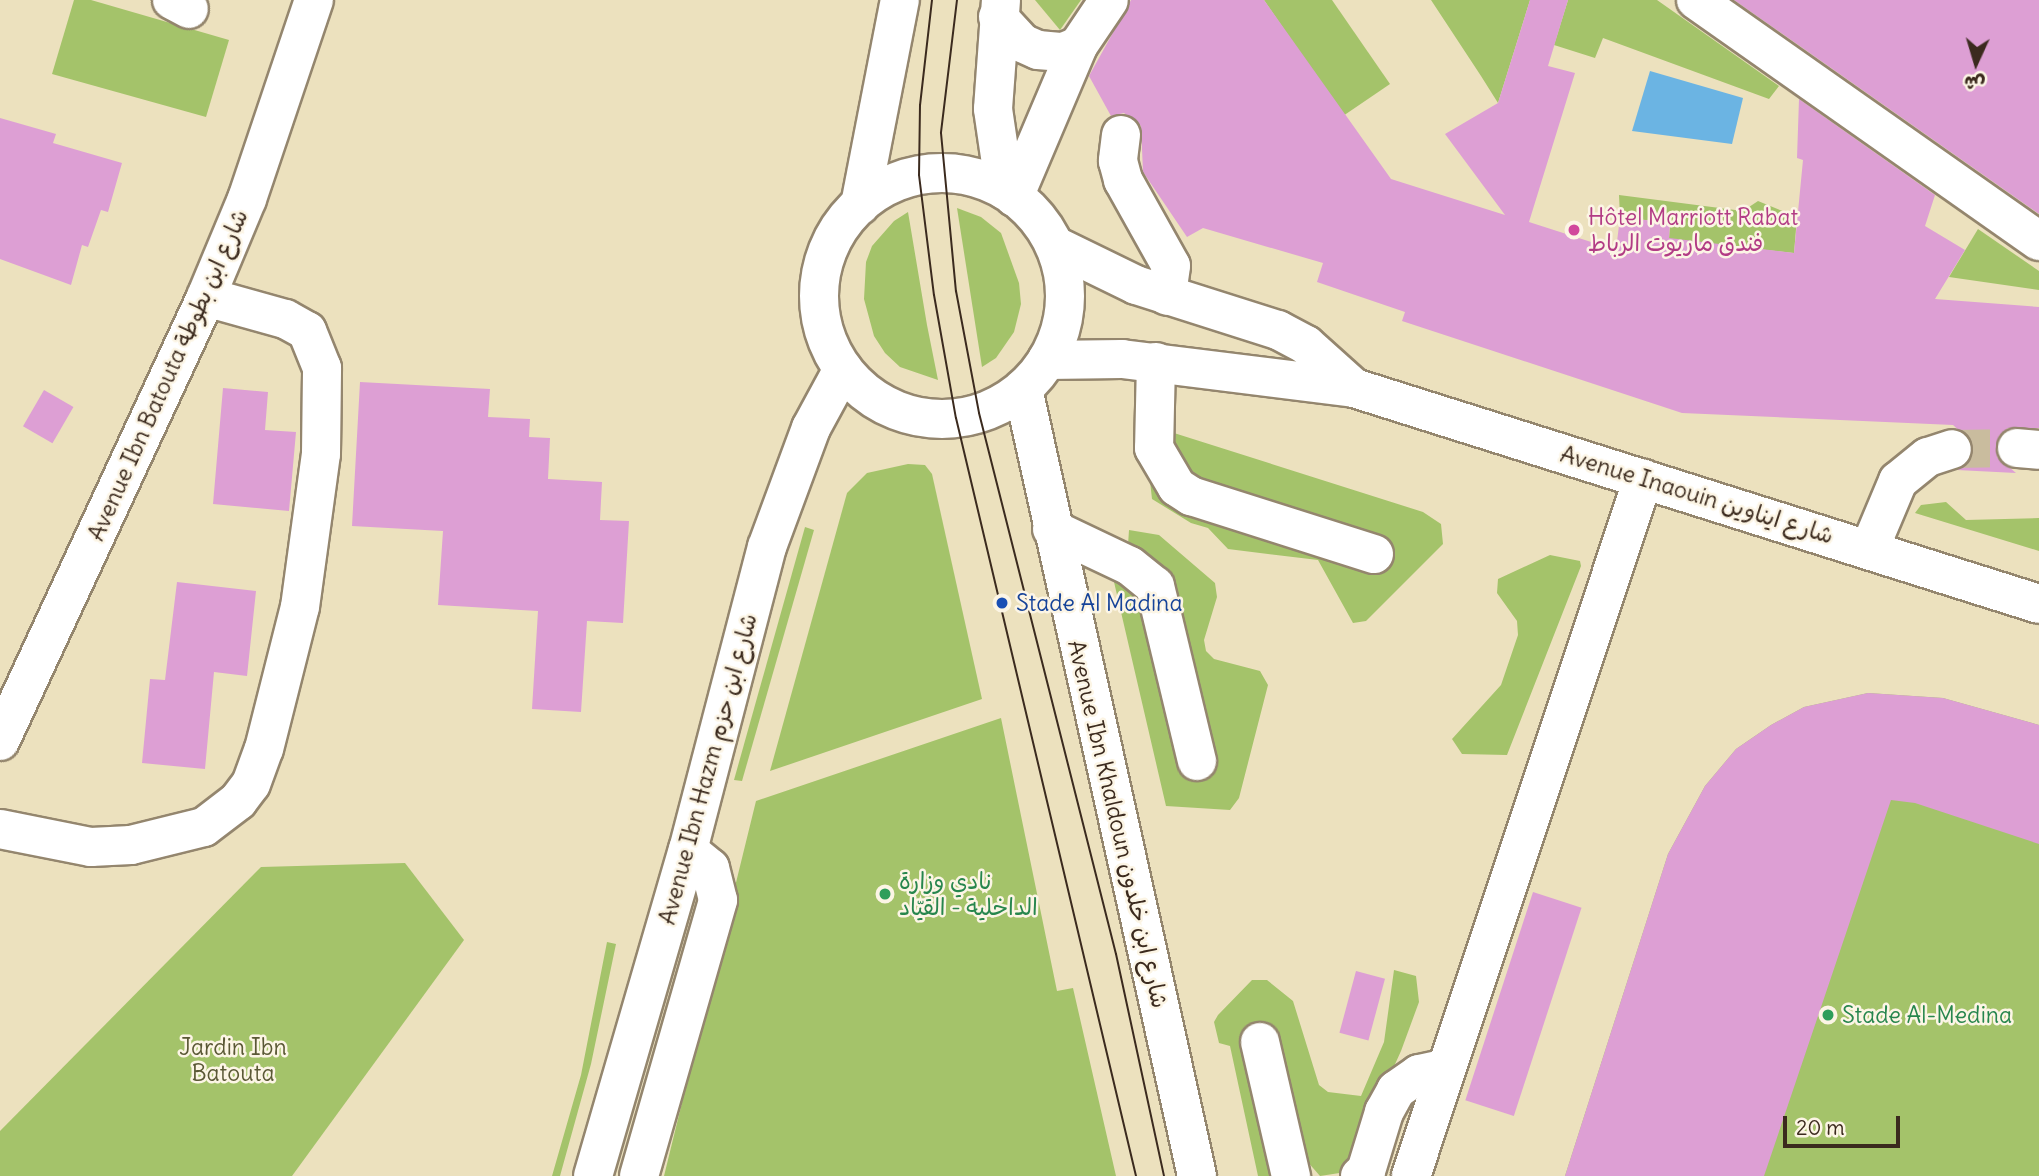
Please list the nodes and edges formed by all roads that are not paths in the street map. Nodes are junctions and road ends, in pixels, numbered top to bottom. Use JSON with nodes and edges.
{"nodes":[{"id":1,"x":314,"y":0,"type":"edge"},
{"id":2,"x":900,"y":0,"type":"edge"},
{"id":3,"x":1109,"y":0,"type":"edge"},
{"id":4,"x":1696,"y":0,"type":"edge"},
{"id":5,"x":999,"y":9,"type":"edge"},
{"id":6,"x":1077,"y":46,"type":"junction"},
{"id":7,"x":1121,"y":135,"type":"dead end"},
{"id":8,"x":1010,"y":193,"type":"junction"},
{"id":9,"x":860,"y":205,"type":"junction"},
{"id":10,"x":2039,"y":241,"type":"edge"},
{"id":11,"x":1056,"y":246,"type":"junction"},
{"id":12,"x":1167,"y":296,"type":"junction"},
{"id":13,"x":206,"y":297,"type":"junction"},
{"id":14,"x":1156,"y":362,"type":"junction"},
{"id":15,"x":843,"y":369,"type":"junction"},
{"id":16,"x":1035,"y":374,"type":"junction"},
{"id":17,"x":1354,"y":388,"type":"junction"},
{"id":18,"x":1952,"y":449,"type":"tunnel mouth"},
{"id":19,"x":1643,"y":479,"type":"junction"},
{"id":20,"x":1052,"y":529,"type":"junction"},
{"id":21,"x":1869,"y":550,"type":"junction"},
{"id":22,"x":1374,"y":554,"type":"dead end"},
{"id":23,"x":2039,"y":604,"type":"edge"},
{"id":24,"x":0,"y":741,"type":"edge"},
{"id":25,"x":1196,"y":761,"type":"dead end"},
{"id":26,"x":0,"y":829,"type":"edge"},
{"id":27,"x":688,"y":850,"type":"junction"},
{"id":28,"x":1261,"y":1042,"type":"dead end"},
{"id":29,"x":1443,"y":1069,"type":"junction"},
{"id":30,"x":1293,"y":1173,"type":"edge"},
{"id":31,"x":593,"y":1176,"type":"edge"},
{"id":32,"x":639,"y":1176,"type":"edge"},
{"id":33,"x":1197,"y":1176,"type":"edge"},
{"id":34,"x":1360,"y":1176,"type":"edge"},
{"id":35,"x":1411,"y":1176,"type":"edge"}],
"edges":[{"from":1,"to":13,"type":"main road","name":"Avenue Ibn Batouta شارع ابن بطوطة"},
{"from":2,"to":9,"type":"main road"},
{"from":3,"to":6,"type":"main road"},
{"from":4,"to":10,"type":"main road"},
{"from":5,"to":6,"type":"main road"},
{"from":5,"to":8,"type":"main road"},
{"from":6,"to":8,"type":"main road"},
{"from":7,"to":12,"type":"main road"},
{"from":8,"to":9,"type":"main road"},
{"from":8,"to":11,"type":"main road"},
{"from":9,"to":15,"type":"main road"},
{"from":11,"to":12,"type":"main road","name":"Avenue Inaouin شارع ايناوين"},
{"from":11,"to":16,"type":"main road"},
{"from":12,"to":17,"type":"main road","name":"Avenue Inaouin شارع ايناوين"},
{"from":13,"to":24,"type":"main road","name":"Avenue Ibn Batouta شارع ابن بطوطة"},
{"from":13,"to":26,"type":"main road"},
{"from":14,"to":16,"type":"main road","name":"Avenue Inaouin شارع ايناوين"},
{"from":14,"to":17,"type":"main road","name":"Avenue Inaouin شارع ايناوين"},
{"from":14,"to":22,"type":"main road"},
{"from":15,"to":16,"type":"main road"},
{"from":15,"to":27,"type":"main road","name":"Avenue Ibn Hazm شارع ابن حزم"},
{"from":16,"to":20,"type":"main road","name":"Avenue Ibn Khaldoun شارع ابن خلدون"},
{"from":17,"to":19,"type":"main road","name":"Avenue Inaouin شارع ايناوين"},
{"from":18,"to":21,"type":"main road"},
{"from":19,"to":21,"type":"main road","name":"Avenue Inaouin شارع ايناوين"},
{"from":19,"to":29,"type":"main road"},
{"from":20,"to":25,"type":"main road"},
{"from":20,"to":33,"type":"main road","name":"Avenue Ibn Khaldoun شارع ابن خلدون"},
{"from":21,"to":23,"type":"main road","name":"Avenue Inaouin شارع ايناوين"},
{"from":27,"to":31,"type":"main road","name":"Avenue Ibn Hazm شارع ابن حزم"},
{"from":27,"to":32,"type":"main road"},
{"from":28,"to":30,"type":"main road"},
{"from":29,"to":34,"type":"main road"},
{"from":29,"to":35,"type":"main road"}]}
